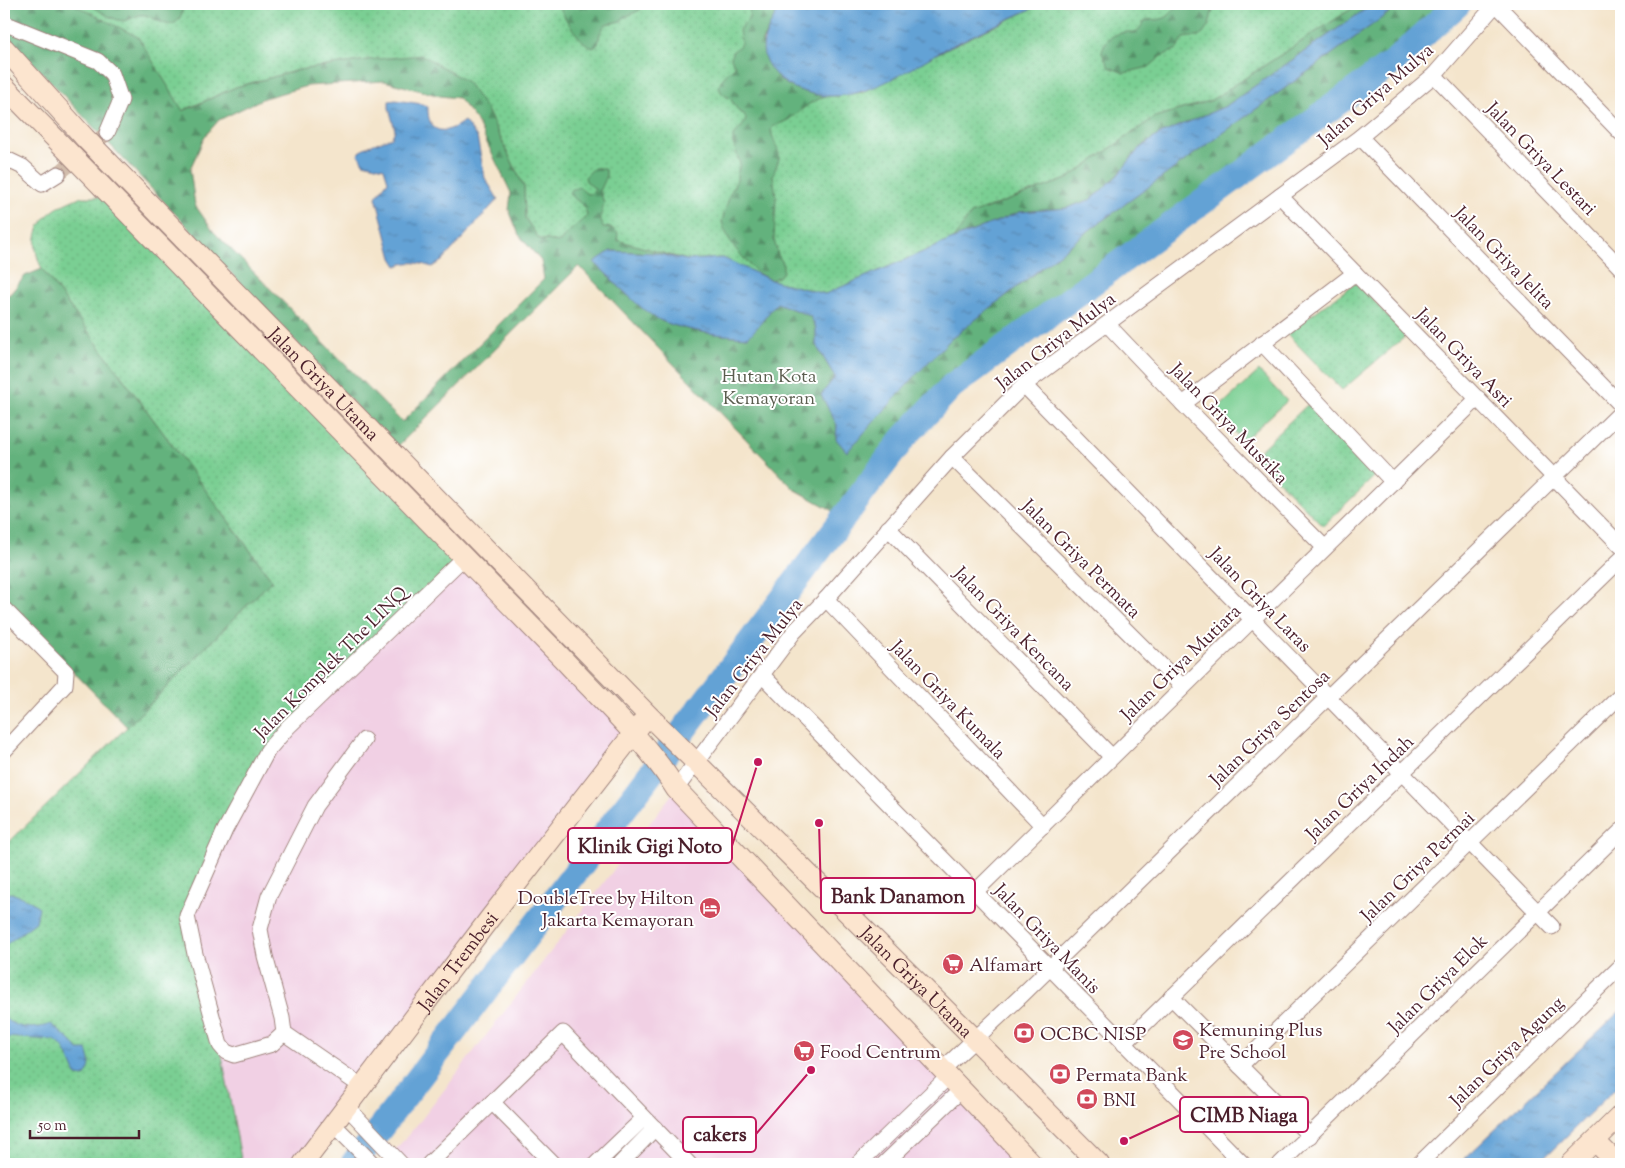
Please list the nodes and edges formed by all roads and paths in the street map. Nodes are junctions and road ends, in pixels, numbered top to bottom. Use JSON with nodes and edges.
{"nodes":[{"id":1,"x":1496,"y":4,"type":"edge"},
{"id":2,"x":4,"y":23,"type":"edge"},
{"id":3,"x":4,"y":48,"type":"edge"},
{"id":4,"x":1434,"y":75,"type":"junction"},
{"id":5,"x":4,"y":86,"type":"edge"},
{"id":6,"x":107,"y":133,"type":"tunnel mouth"},
{"id":7,"x":1621,"y":133,"type":"edge"},
{"id":8,"x":1360,"y":137,"type":"junction"},
{"id":9,"x":4,"y":158,"type":"edge"},
{"id":10,"x":58,"y":174,"type":"tunnel mouth"},
{"id":11,"x":1280,"y":196,"type":"junction"},
{"id":12,"x":1621,"y":268,"type":"edge"},
{"id":13,"x":1355,"y":273,"type":"junction"},
{"id":14,"x":1107,"y":324,"type":"junction"},
{"id":15,"x":1262,"y":343,"type":"junction"},
{"id":16,"x":1024,"y":385,"type":"junction"},
{"id":17,"x":1478,"y":398,"type":"junction"},
{"id":18,"x":1183,"y":404,"type":"junction"},
{"id":19,"x":1621,"y":405,"type":"edge"},
{"id":20,"x":1621,"y":412,"type":"edge"},
{"id":21,"x":952,"y":457,"type":"junction"},
{"id":22,"x":1554,"y":477,"type":"junction"},
{"id":23,"x":1393,"y":482,"type":"junction"},
{"id":24,"x":888,"y":528,"type":"junction"},
{"id":25,"x":1621,"y":546,"type":"edge"},
{"id":26,"x":1325,"y":548,"type":"junction"},
{"id":27,"x":464,"y":558,"type":"junction"},
{"id":28,"x":1621,"y":559,"type":"edge"},
{"id":29,"x":826,"y":599,"type":"junction"},
{"id":30,"x":4,"y":609,"type":"edge"},
{"id":31,"x":1252,"y":619,"type":"junction"},
{"id":32,"x":762,"y":674,"type":"junction"},
{"id":33,"x":1183,"y":688,"type":"junction"},
{"id":34,"x":1621,"y":695,"type":"edge"},
{"id":35,"x":1328,"y":697,"type":"junction"},
{"id":36,"x":651,"y":717,"type":"junction"},
{"id":37,"x":636,"y":738,"type":"junction"},
{"id":38,"x":364,"y":740,"type":"dead end"},
{"id":39,"x":6,"y":746,"type":"edge"},
{"id":40,"x":1112,"y":757,"type":"junction"},
{"id":41,"x":694,"y":759,"type":"junction"},
{"id":42,"x":1402,"y":773,"type":"junction"},
{"id":43,"x":673,"y":784,"type":"junction"},
{"id":44,"x":1043,"y":826,"type":"junction"},
{"id":45,"x":1621,"y":831,"type":"edge"},
{"id":46,"x":1470,"y":842,"type":"junction"},
{"id":47,"x":975,"y":892,"type":"junction"},
{"id":48,"x":1538,"y":912,"type":"junction"},
{"id":49,"x":1552,"y":927,"type":"dead end"},
{"id":50,"x":1621,"y":966,"type":"edge"},
{"id":51,"x":1050,"y":968,"type":"junction"},
{"id":52,"x":1171,"y":997,"type":"junction"},
{"id":53,"x":284,"y":1033,"type":"junction"},
{"id":54,"x":975,"y":1038,"type":"junction"},
{"id":55,"x":1124,"y":1044,"type":"junction"},
{"id":56,"x":1240,"y":1066,"type":"junction"},
{"id":57,"x":951,"y":1078,"type":"junction"},
{"id":58,"x":362,"y":1086,"type":"junction"},
{"id":59,"x":492,"y":1102,"type":"junction"},
{"id":60,"x":349,"y":1109,"type":"junction"},
{"id":61,"x":1621,"y":1115,"type":"edge"},
{"id":62,"x":650,"y":1123,"type":"junction"},
{"id":63,"x":336,"y":1126,"type":"junction"},
{"id":64,"x":1310,"y":1136,"type":"junction"},
{"id":65,"x":1594,"y":1141,"type":"junction"},
{"id":66,"x":1615,"y":1160,"type":"edge"},
{"id":67,"x":303,"y":1164,"type":"edge"},
{"id":68,"x":373,"y":1164,"type":"edge"},
{"id":69,"x":401,"y":1164,"type":"edge"},
{"id":70,"x":429,"y":1164,"type":"edge"},
{"id":71,"x":553,"y":1164,"type":"edge"},
{"id":72,"x":596,"y":1164,"type":"edge"},
{"id":73,"x":620,"y":1164,"type":"edge"},
{"id":74,"x":689,"y":1164,"type":"edge"},
{"id":75,"x":858,"y":1164,"type":"edge"},
{"id":76,"x":884,"y":1164,"type":"edge"},
{"id":77,"x":1032,"y":1164,"type":"edge"},
{"id":78,"x":1099,"y":1164,"type":"edge"},
{"id":79,"x":1243,"y":1164,"type":"edge"},
{"id":80,"x":1280,"y":1164,"type":"edge"},
{"id":81,"x":1419,"y":1164,"type":"edge"},
{"id":82,"x":1571,"y":1164,"type":"edge"}],
"edges":[{"from":1,"to":4,"type":"street","name":"Jalan Griya Mulya"},
{"from":1,"to":7,"type":"street"},
{"from":2,"to":6,"type":"street"},
{"from":3,"to":36,"type":"main road","name":"Jalan Griya Utama"},
{"from":4,"to":8,"type":"street","name":"Jalan Griya Mulya"},
{"from":4,"to":12,"type":"street","name":"Jalan Griya Lestari"},
{"from":5,"to":27,"type":"main road","name":"Jalan Griya Utama"},
{"from":8,"to":11,"type":"street","name":"Jalan Griya Mulya"},
{"from":8,"to":19,"type":"street","name":"Jalan Griya Jelita"},
{"from":9,"to":10,"type":"street"},
{"from":11,"to":13,"type":"street","name":"Jalan Griya Asri"},
{"from":11,"to":14,"type":"street","name":"Jalan Griya Mulya"},
{"from":13,"to":15,"type":"street"},
{"from":13,"to":17,"type":"street","name":"Jalan Griya Asri"},
{"from":14,"to":16,"type":"street","name":"Jalan Griya Mulya"},
{"from":14,"to":18,"type":"street","name":"Jalan Griya Mustika"},
{"from":15,"to":18,"type":"street"},
{"from":15,"to":23,"type":"street"},
{"from":16,"to":21,"type":"street","name":"Jalan Griya Mulya"},
{"from":16,"to":31,"type":"street","name":"Jalan Griya Laras"},
{"from":17,"to":22,"type":"street","name":"Jalan Griya Asri"},
{"from":17,"to":23,"type":"street","name":"Jalan Griya Mutiara"},
{"from":18,"to":26,"type":"street","name":"Jalan Griya Mustika"},
{"from":20,"to":22,"type":"street","name":"Jalan Griya Sentosa"},
{"from":21,"to":24,"type":"street","name":"Jalan Griya Mulya"},
{"from":21,"to":33,"type":"street","name":"Jalan Griya Permata"},
{"from":22,"to":25,"type":"street","name":"Jalan Griya Asri"},
{"from":22,"to":35,"type":"street","name":"Jalan Griya Sentosa"},
{"from":23,"to":26,"type":"street","name":"Jalan Griya Mutiara"},
{"from":24,"to":29,"type":"street","name":"Jalan Griya Mulya"},
{"from":24,"to":40,"type":"street","name":"Jalan Griya Kencana"},
{"from":26,"to":31,"type":"street","name":"Jalan Griya Mutiara"},
{"from":27,"to":37,"type":"main road","name":"Jalan Griya Utama"},
{"from":27,"to":53,"type":"street","name":"Jalan Komplek The LINQ"},
{"from":28,"to":42,"type":"street","name":"Jalan Griya Indah"},
{"from":29,"to":32,"type":"street","name":"Jalan Griya Mulya"},
{"from":29,"to":44,"type":"street","name":"Jalan Griya Kumala"},
{"from":30,"to":39,"type":"street"},
{"from":31,"to":33,"type":"street","name":"Jalan Griya Mutiara"},
{"from":31,"to":35,"type":"street","name":"Jalan Griya Laras"},
{"from":32,"to":41,"type":"street","name":"Jalan Griya Mulya"},
{"from":32,"to":47,"type":"street","name":"Jalan Griya Manis"},
{"from":33,"to":40,"type":"street","name":"Jalan Griya Mutiara"},
{"from":34,"to":46,"type":"street","name":"Jalan Griya Permai"},
{"from":35,"to":42,"type":"street","name":"Jalan Griya Laras"},
{"from":35,"to":51,"type":"street","name":"Jalan Griya Sentosa"},
{"from":36,"to":37,"type":"main road"},
{"from":36,"to":41,"type":"main road","name":"Jalan Griya Utama"},
{"from":37,"to":43,"type":"main road","name":"Jalan Griya Utama"},
{"from":37,"to":58,"type":"main road","name":"Jalan Trembesi"},
{"from":38,"to":53,"type":"street"},
{"from":40,"to":44,"type":"street","name":"Jalan Griya Mutiara"},
{"from":41,"to":43,"type":"street","name":"Jalan Griya Mulya"},
{"from":41,"to":54,"type":"main road","name":"Jalan Griya Utama"},
{"from":42,"to":46,"type":"street","name":"Jalan Griya Laras"},
{"from":42,"to":52,"type":"street","name":"Jalan Griya Indah"},
{"from":43,"to":57,"type":"main road","name":"Jalan Griya Utama"},
{"from":44,"to":47,"type":"street","name":"Jalan Griya Mutiara"},
{"from":45,"to":48,"type":"street","name":"Jalan Griya Elok"},
{"from":46,"to":48,"type":"street","name":"Jalan Griya Laras"},
{"from":46,"to":56,"type":"street","name":"Jalan Griya Permai"},
{"from":47,"to":51,"type":"street","name":"Jalan Griya Manis"},
{"from":48,"to":49,"type":"street","name":"Jalan Griya Laras"},
{"from":48,"to":64,"type":"street","name":"Jalan Griya Elok"},
{"from":50,"to":81,"type":"street","name":"Jalan Griya Agung"},
{"from":51,"to":54,"type":"street","name":"Jalan Griya Sentosa"},
{"from":51,"to":55,"type":"street","name":"Jalan Griya Manis"},
{"from":52,"to":55,"type":"street","name":"Jalan Griya Indah"},
{"from":52,"to":56,"type":"street"},
{"from":53,"to":58,"type":"street"},
{"from":54,"to":57,"type":"street","name":"Jalan Griya Sentosa"},
{"from":54,"to":78,"type":"main road","name":"Jalan Griya Utama"},
{"from":55,"to":79,"type":"street","name":"Jalan Griya Manis"},
{"from":56,"to":64,"type":"street"},
{"from":57,"to":75,"type":"street"},
{"from":57,"to":76,"type":"street"},
{"from":57,"to":77,"type":"main road","name":"Jalan Griya Utama"},
{"from":58,"to":60,"type":"main road","name":"Jalan Trembesi"},
{"from":59,"to":62,"type":"street"},
{"from":59,"to":70,"type":"street"},
{"from":59,"to":71,"type":"street"},
{"from":60,"to":63,"type":"main road","name":"Jalan Trembesi"},
{"from":60,"to":69,"type":"street"},
{"from":61,"to":65,"type":"main road"},
{"from":62,"to":72,"type":"street"},
{"from":62,"to":73,"type":"street"},
{"from":62,"to":74,"type":"street"},
{"from":63,"to":67,"type":"main road","name":"Jalan Trembesi"},
{"from":63,"to":68,"type":"street"},
{"from":64,"to":80,"type":"street","name":"Jalan Griya Elok"},
{"from":65,"to":66,"type":"main road"},
{"from":65,"to":82,"type":"main road"}]}
